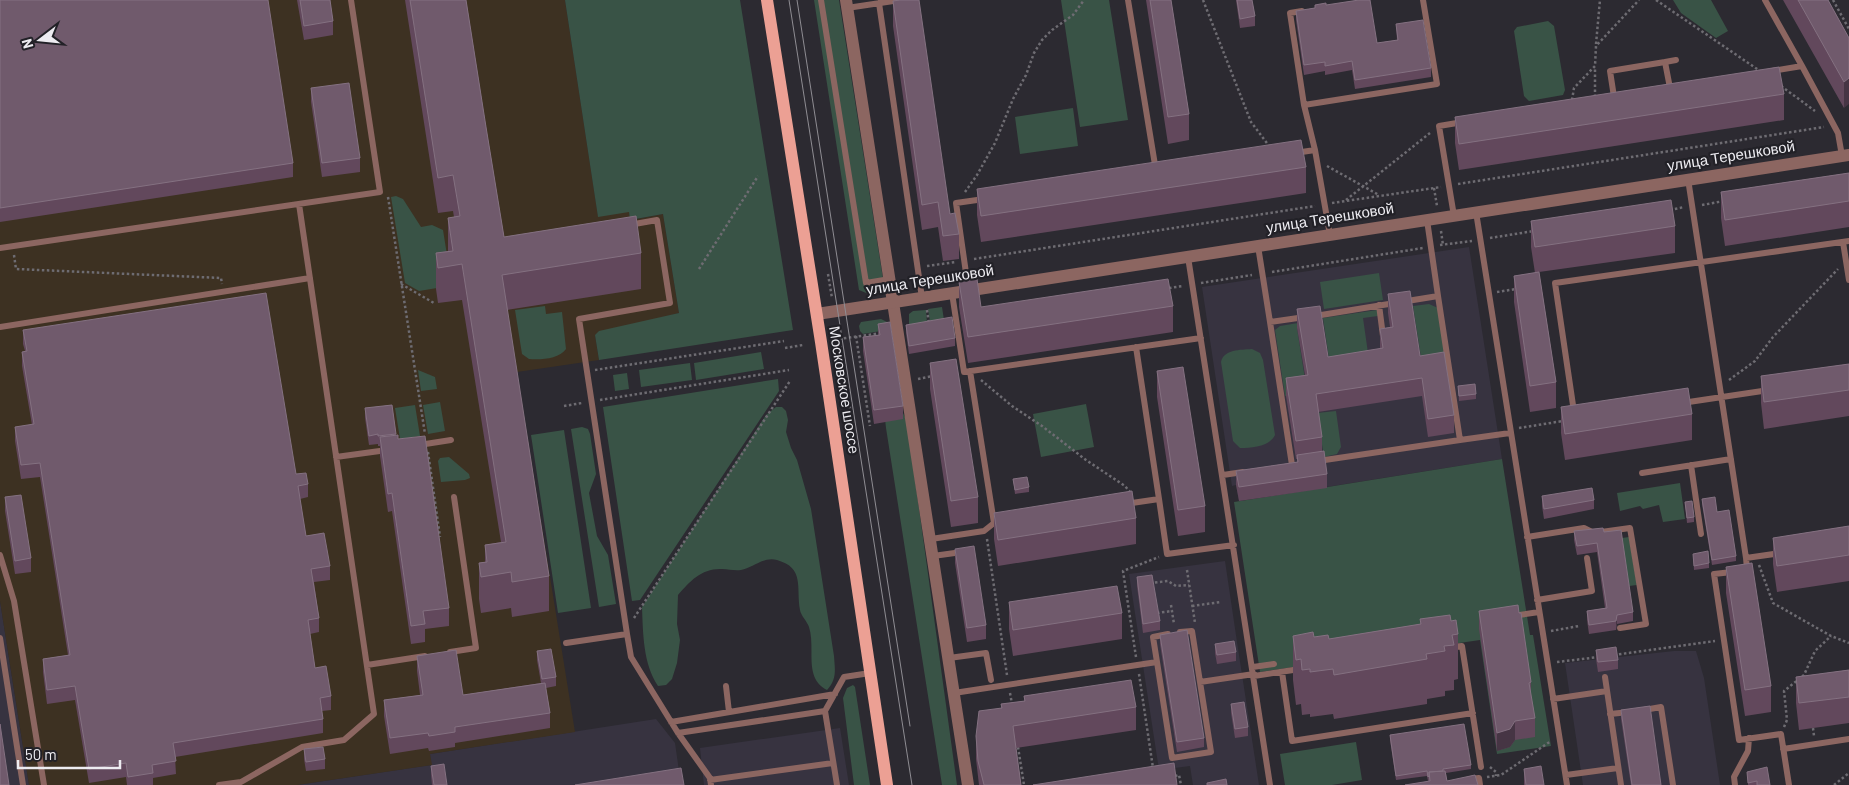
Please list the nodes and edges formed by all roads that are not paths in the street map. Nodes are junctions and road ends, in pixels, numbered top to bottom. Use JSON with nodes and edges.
{"nodes":[{"id":1,"x":351,"y":0,"type":"edge"},
{"id":2,"x":767,"y":0,"type":"edge"},
{"id":3,"x":821,"y":0,"type":"edge"},
{"id":4,"x":900,"y":0,"type":"edge"},
{"id":5,"x":1128,"y":0,"type":"edge"},
{"id":6,"x":1423,"y":0,"type":"edge"},
{"id":7,"x":1765,"y":0,"type":"edge"},
{"id":8,"x":879,"y":3,"type":"junction"},
{"id":9,"x":847,"y":4,"type":"edge"},
{"id":10,"x":1309,"y":10,"type":"edge"},
{"id":11,"x":1676,"y":60,"type":"dead end"},
{"id":12,"x":1665,"y":62,"type":"junction"},
{"id":13,"x":1802,"y":66,"type":"junction"},
{"id":14,"x":1763,"y":73,"type":"edge"},
{"id":15,"x":1679,"y":86,"type":"edge"},
{"id":16,"x":1670,"y":88,"type":"junction"},
{"id":17,"x":1660,"y":90,"type":"edge"},
{"id":18,"x":1623,"y":96,"type":"edge"},
{"id":19,"x":1614,"y":97,"type":"junction"},
{"id":20,"x":1595,"y":100,"type":"edge"},
{"id":21,"x":1304,"y":105,"type":"junction"},
{"id":22,"x":1468,"y":121,"type":"edge"},
{"id":23,"x":1315,"y":150,"type":"junction"},
{"id":24,"x":1845,"y":155,"type":"edge"},
{"id":25,"x":1276,"y":156,"type":"edge"},
{"id":26,"x":1165,"y":173,"type":"edge"},
{"id":27,"x":1156,"y":174,"type":"junction"},
{"id":28,"x":1147,"y":176,"type":"edge"},
{"id":29,"x":1688,"y":179,"type":"junction"},
{"id":30,"x":994,"y":198,"type":"edge"},
{"id":31,"x":299,"y":204,"type":"junction"},
{"id":32,"x":1476,"y":212,"type":"junction"},
{"id":33,"x":1454,"y":216,"type":"junction"},
{"id":34,"x":1427,"y":220,"type":"junction"},
{"id":35,"x":622,"y":226,"type":"edge"},
{"id":36,"x":1330,"y":235,"type":"junction"},
{"id":37,"x":1846,"y":242,"type":"edge"},
{"id":38,"x":1258,"y":246,"type":"junction"},
{"id":39,"x":0,"y":248,"type":"edge"},
{"id":40,"x":1188,"y":257,"type":"junction"},
{"id":41,"x":1701,"y":263,"type":"junction"},
{"id":42,"x":310,"y":278,"type":"junction"},
{"id":43,"x":890,"y":279,"type":"junction"},
{"id":44,"x":1849,"y":280,"type":"edge"},
{"id":45,"x":969,"y":290,"type":"junction"},
{"id":46,"x":952,"y":293,"type":"junction"},
{"id":47,"x":1438,"y":296,"type":"junction"},
{"id":48,"x":894,"y":302,"type":"junction"},
{"id":49,"x":924,"y":304,"type":"junction"},
{"id":50,"x":1379,"y":306,"type":"junction"},
{"id":51,"x":817,"y":314,"type":"junction"},
{"id":52,"x":1270,"y":322,"type":"junction"},
{"id":53,"x":0,"y":327,"type":"edge"},
{"id":54,"x":1201,"y":338,"type":"junction"},
{"id":55,"x":1384,"y":341,"type":"edge"},
{"id":56,"x":1136,"y":347,"type":"junction"},
{"id":57,"x":970,"y":371,"type":"junction"},
{"id":58,"x":1780,"y":388,"type":"edge"},
{"id":59,"x":1721,"y":397,"type":"junction"},
{"id":60,"x":1673,"y":404,"type":"edge"},
{"id":61,"x":1575,"y":419,"type":"edge"},
{"id":62,"x":1510,"y":431,"type":"junction"},
{"id":63,"x":451,"y":440,"type":"dead end"},
{"id":64,"x":1460,"y":440,"type":"junction"},
{"id":65,"x":409,"y":446,"type":"edge"},
{"id":66,"x":391,"y":449,"type":"edge"},
{"id":67,"x":336,"y":457,"type":"junction"},
{"id":68,"x":1730,"y":459,"type":"junction"},
{"id":69,"x":1311,"y":462,"type":"edge"},
{"id":70,"x":1301,"y":463,"type":"edge"},
{"id":71,"x":1292,"y":465,"type":"junction"},
{"id":72,"x":1691,"y":465,"type":"junction"},
{"id":73,"x":1283,"y":466,"type":"edge"},
{"id":74,"x":1254,"y":470,"type":"edge"},
{"id":75,"x":1642,"y":473,"type":"dead end"},
{"id":76,"x":1223,"y":475,"type":"junction"},
{"id":77,"x":454,"y":497,"type":"dead end"},
{"id":78,"x":1159,"y":499,"type":"junction"},
{"id":79,"x":1119,"y":504,"type":"edge"},
{"id":80,"x":1004,"y":522,"type":"edge"},
{"id":81,"x":994,"y":523,"type":"junction"},
{"id":82,"x":1700,"y":534,"type":"dead end"},
{"id":83,"x":1526,"y":537,"type":"junction"},
{"id":84,"x":931,"y":539,"type":"junction"},
{"id":85,"x":1234,"y":544,"type":"junction"},
{"id":86,"x":973,"y":551,"type":"edge"},
{"id":87,"x":1784,"y":552,"type":"edge"},
{"id":88,"x":0,"y":555,"type":"edge"},
{"id":89,"x":933,"y":556,"type":"junction"},
{"id":90,"x":1588,"y":558,"type":"dead end"},
{"id":91,"x":1746,"y":558,"type":"junction"},
{"id":92,"x":1537,"y":600,"type":"junction"},
{"id":93,"x":1539,"y":612,"type":"junction"},
{"id":94,"x":1510,"y":617,"type":"edge"},
{"id":95,"x":1620,"y":628,"type":"dead end"},
{"id":96,"x":627,"y":632,"type":"junction"},
{"id":97,"x":0,"y":638,"type":"edge"},
{"id":98,"x":566,"y":643,"type":"dead end"},
{"id":99,"x":1443,"y":648,"type":"edge"},
{"id":100,"x":440,"y":654,"type":"edge"},
{"id":101,"x":431,"y":655,"type":"edge"},
{"id":102,"x":949,"y":658,"type":"junction"},
{"id":103,"x":1157,"y":662,"type":"junction"},
{"id":104,"x":1274,"y":664,"type":"dead end"},
{"id":105,"x":367,"y":665,"type":"junction"},
{"id":106,"x":1310,"y":668,"type":"edge"},
{"id":107,"x":1254,"y":672,"type":"junction"},
{"id":108,"x":1282,"y":672,"type":"junction"},
{"id":109,"x":870,"y":673,"type":"junction"},
{"id":110,"x":1605,"y":677,"type":"dead end"},
{"id":111,"x":991,"y":680,"type":"dead end"},
{"id":112,"x":1200,"y":682,"type":"junction"},
{"id":113,"x":726,"y":686,"type":"dead end"},
{"id":114,"x":1607,"y":691,"type":"junction"},
{"id":115,"x":954,"y":693,"type":"junction"},
{"id":116,"x":835,"y":694,"type":"junction"},
{"id":117,"x":1553,"y":698,"type":"junction"},
{"id":118,"x":825,"y":711,"type":"junction"},
{"id":119,"x":729,"y":712,"type":"junction"},
{"id":120,"x":1473,"y":713,"type":"junction"},
{"id":121,"x":1610,"y":714,"type":"junction"},
{"id":122,"x":671,"y":722,"type":"junction"},
{"id":123,"x":678,"y":733,"type":"junction"},
{"id":124,"x":1750,"y":738,"type":"junction"},
{"id":125,"x":1849,"y":739,"type":"edge"},
{"id":126,"x":1783,"y":749,"type":"junction"},
{"id":127,"x":833,"y":762,"type":"junction"},
{"id":128,"x":1481,"y":767,"type":"dead end"},
{"id":129,"x":1618,"y":768,"type":"junction"},
{"id":130,"x":1566,"y":775,"type":"junction"},
{"id":131,"x":1460,"y":781,"type":"edge"},
{"id":132,"x":710,"y":783,"type":"edge"},
{"id":133,"x":23,"y":785,"type":"edge"},
{"id":134,"x":44,"y":785,"type":"edge"},
{"id":135,"x":219,"y":785,"type":"edge"},
{"id":136,"x":836,"y":785,"type":"edge"},
{"id":137,"x":886,"y":785,"type":"edge"},
{"id":138,"x":968,"y":785,"type":"edge"},
{"id":139,"x":1270,"y":785,"type":"edge"},
{"id":140,"x":1480,"y":785,"type":"edge"},
{"id":141,"x":1567,"y":785,"type":"edge"},
{"id":142,"x":1620,"y":785,"type":"edge"},
{"id":143,"x":1673,"y":785,"type":"edge"},
{"id":144,"x":1735,"y":785,"type":"edge"},
{"id":145,"x":1789,"y":785,"type":"edge"}],
"edges":[{"from":1,"to":31,"type":"lane"},
{"from":2,"to":51,"type":"main road","name":"Московское шоссе"},
{"from":3,"to":43,"type":"lane"},
{"from":4,"to":8,"type":"lane"},
{"from":5,"to":27,"type":"lane"},
{"from":6,"to":21,"type":"lane"},
{"from":7,"to":13,"type":"lane"},
{"from":8,"to":9,"type":"lane"},
{"from":8,"to":49,"type":"lane"},
{"from":9,"to":43,"type":"street"},
{"from":10,"to":21,"type":"lane"},
{"from":11,"to":12,"type":"lane"},
{"from":12,"to":16,"type":"lane"},
{"from":12,"to":19,"type":"lane"},
{"from":13,"to":14,"type":"lane"},
{"from":13,"to":24,"type":"lane"},
{"from":15,"to":16,"type":"lane"},
{"from":16,"to":17,"type":"lane"},
{"from":18,"to":19,"type":"lane"},
{"from":19,"to":20,"type":"lane"},
{"from":21,"to":23,"type":"lane"},
{"from":22,"to":33,"type":"lane"},
{"from":23,"to":25,"type":"lane"},
{"from":23,"to":36,"type":"lane"},
{"from":24,"to":29,"type":"street","name":"улица Терешковой"},
{"from":26,"to":27,"type":"lane"},
{"from":27,"to":28,"type":"lane"},
{"from":29,"to":32,"type":"street","name":"улица Терешковой"},
{"from":29,"to":41,"type":"lane"},
{"from":30,"to":45,"type":"lane"},
{"from":31,"to":39,"type":"lane"},
{"from":31,"to":42,"type":"lane"},
{"from":32,"to":33,"type":"street","name":"улица Терешковой"},
{"from":32,"to":62,"type":"lane"},
{"from":33,"to":34,"type":"street","name":"улица Терешковой"},
{"from":34,"to":36,"type":"street","name":"улица Терешковой"},
{"from":34,"to":47,"type":"lane"},
{"from":35,"to":96,"type":"lane"},
{"from":36,"to":38,"type":"street","name":"улица Терешковой"},
{"from":37,"to":41,"type":"lane"},
{"from":37,"to":44,"type":"lane"},
{"from":38,"to":40,"type":"street","name":"улица Терешковой"},
{"from":38,"to":52,"type":"lane"},
{"from":40,"to":45,"type":"street","name":"улица Терешковой"},
{"from":40,"to":54,"type":"lane"},
{"from":41,"to":59,"type":"lane"},
{"from":41,"to":61,"type":"lane"},
{"from":42,"to":53,"type":"lane"},
{"from":42,"to":67,"type":"lane"},
{"from":43,"to":48,"type":"street"},
{"from":45,"to":46,"type":"street","name":"улица Терешковой"},
{"from":46,"to":49,"type":"street","name":"улица Терешковой"},
{"from":46,"to":57,"type":"lane"},
{"from":47,"to":50,"type":"lane"},
{"from":47,"to":64,"type":"lane"},
{"from":48,"to":49,"type":"street","name":"улица Терешковой"},
{"from":48,"to":51,"type":"street","name":"улица Терешковой"},
{"from":48,"to":84,"type":"street"},
{"from":50,"to":52,"type":"lane"},
{"from":50,"to":55,"type":"lane"},
{"from":51,"to":109,"type":"main road","name":"Московское шоссе"},
{"from":52,"to":71,"type":"lane"},
{"from":54,"to":56,"type":"lane"},
{"from":54,"to":76,"type":"lane"},
{"from":56,"to":57,"type":"lane"},
{"from":56,"to":78,"type":"lane"},
{"from":57,"to":81,"type":"lane"},
{"from":58,"to":59,"type":"lane"},
{"from":59,"to":60,"type":"lane"},
{"from":59,"to":68,"type":"lane"},
{"from":62,"to":64,"type":"lane"},
{"from":62,"to":83,"type":"lane"},
{"from":63,"to":65,"type":"lane"},
{"from":64,"to":69,"type":"lane"},
{"from":66,"to":67,"type":"lane"},
{"from":67,"to":105,"type":"lane"},
{"from":68,"to":72,"type":"lane"},
{"from":68,"to":91,"type":"lane"},
{"from":70,"to":71,"type":"lane"},
{"from":71,"to":73,"type":"lane"},
{"from":72,"to":75,"type":"lane"},
{"from":72,"to":82,"type":"lane"},
{"from":74,"to":76,"type":"lane"},
{"from":76,"to":85,"type":"lane"},
{"from":77,"to":100,"type":"lane"},
{"from":78,"to":79,"type":"lane"},
{"from":78,"to":85,"type":"lane"},
{"from":80,"to":81,"type":"lane"},
{"from":81,"to":84,"type":"lane"},
{"from":83,"to":92,"type":"lane"},
{"from":83,"to":95,"type":"lane"},
{"from":84,"to":89,"type":"street"},
{"from":85,"to":107,"type":"lane"},
{"from":86,"to":89,"type":"lane"},
{"from":87,"to":91,"type":"lane"},
{"from":88,"to":134,"type":"lane"},
{"from":89,"to":102,"type":"street"},
{"from":90,"to":92,"type":"lane"},
{"from":91,"to":124,"type":"lane"},
{"from":92,"to":93,"type":"lane"},
{"from":93,"to":94,"type":"lane"},
{"from":93,"to":117,"type":"lane"},
{"from":96,"to":98,"type":"lane"},
{"from":96,"to":122,"type":"lane"},
{"from":97,"to":133,"type":"lane"},
{"from":99,"to":120,"type":"lane"},
{"from":101,"to":105,"type":"lane"},
{"from":102,"to":111,"type":"lane"},
{"from":102,"to":115,"type":"street"},
{"from":103,"to":112,"type":"lane"},
{"from":103,"to":112,"type":"lane"},
{"from":103,"to":115,"type":"lane"},
{"from":104,"to":107,"type":"lane"},
{"from":105,"to":135,"type":"lane"},
{"from":106,"to":108,"type":"lane"},
{"from":107,"to":108,"type":"lane"},
{"from":107,"to":112,"type":"lane"},
{"from":107,"to":139,"type":"lane"},
{"from":108,"to":120,"type":"lane"},
{"from":109,"to":116,"type":"lane"},
{"from":109,"to":137,"type":"main road","name":"Московское шоссе"},
{"from":110,"to":114,"type":"lane"},
{"from":113,"to":119,"type":"lane"},
{"from":114,"to":117,"type":"lane"},
{"from":114,"to":121,"type":"lane"},
{"from":115,"to":138,"type":"street"},
{"from":116,"to":118,"type":"lane"},
{"from":116,"to":119,"type":"lane"},
{"from":117,"to":130,"type":"lane"},
{"from":118,"to":123,"type":"lane"},
{"from":118,"to":127,"type":"lane"},
{"from":119,"to":122,"type":"lane"},
{"from":120,"to":128,"type":"lane"},
{"from":121,"to":129,"type":"lane"},
{"from":121,"to":143,"type":"lane"},
{"from":122,"to":123,"type":"lane"},
{"from":123,"to":132,"type":"lane"},
{"from":124,"to":126,"type":"lane"},
{"from":124,"to":144,"type":"lane"},
{"from":125,"to":126,"type":"lane"},
{"from":126,"to":145,"type":"lane"},
{"from":127,"to":132,"type":"lane"},
{"from":127,"to":136,"type":"lane"},
{"from":129,"to":130,"type":"lane"},
{"from":129,"to":142,"type":"lane"},
{"from":130,"to":141,"type":"lane"},
{"from":131,"to":140,"type":"lane"}]}
